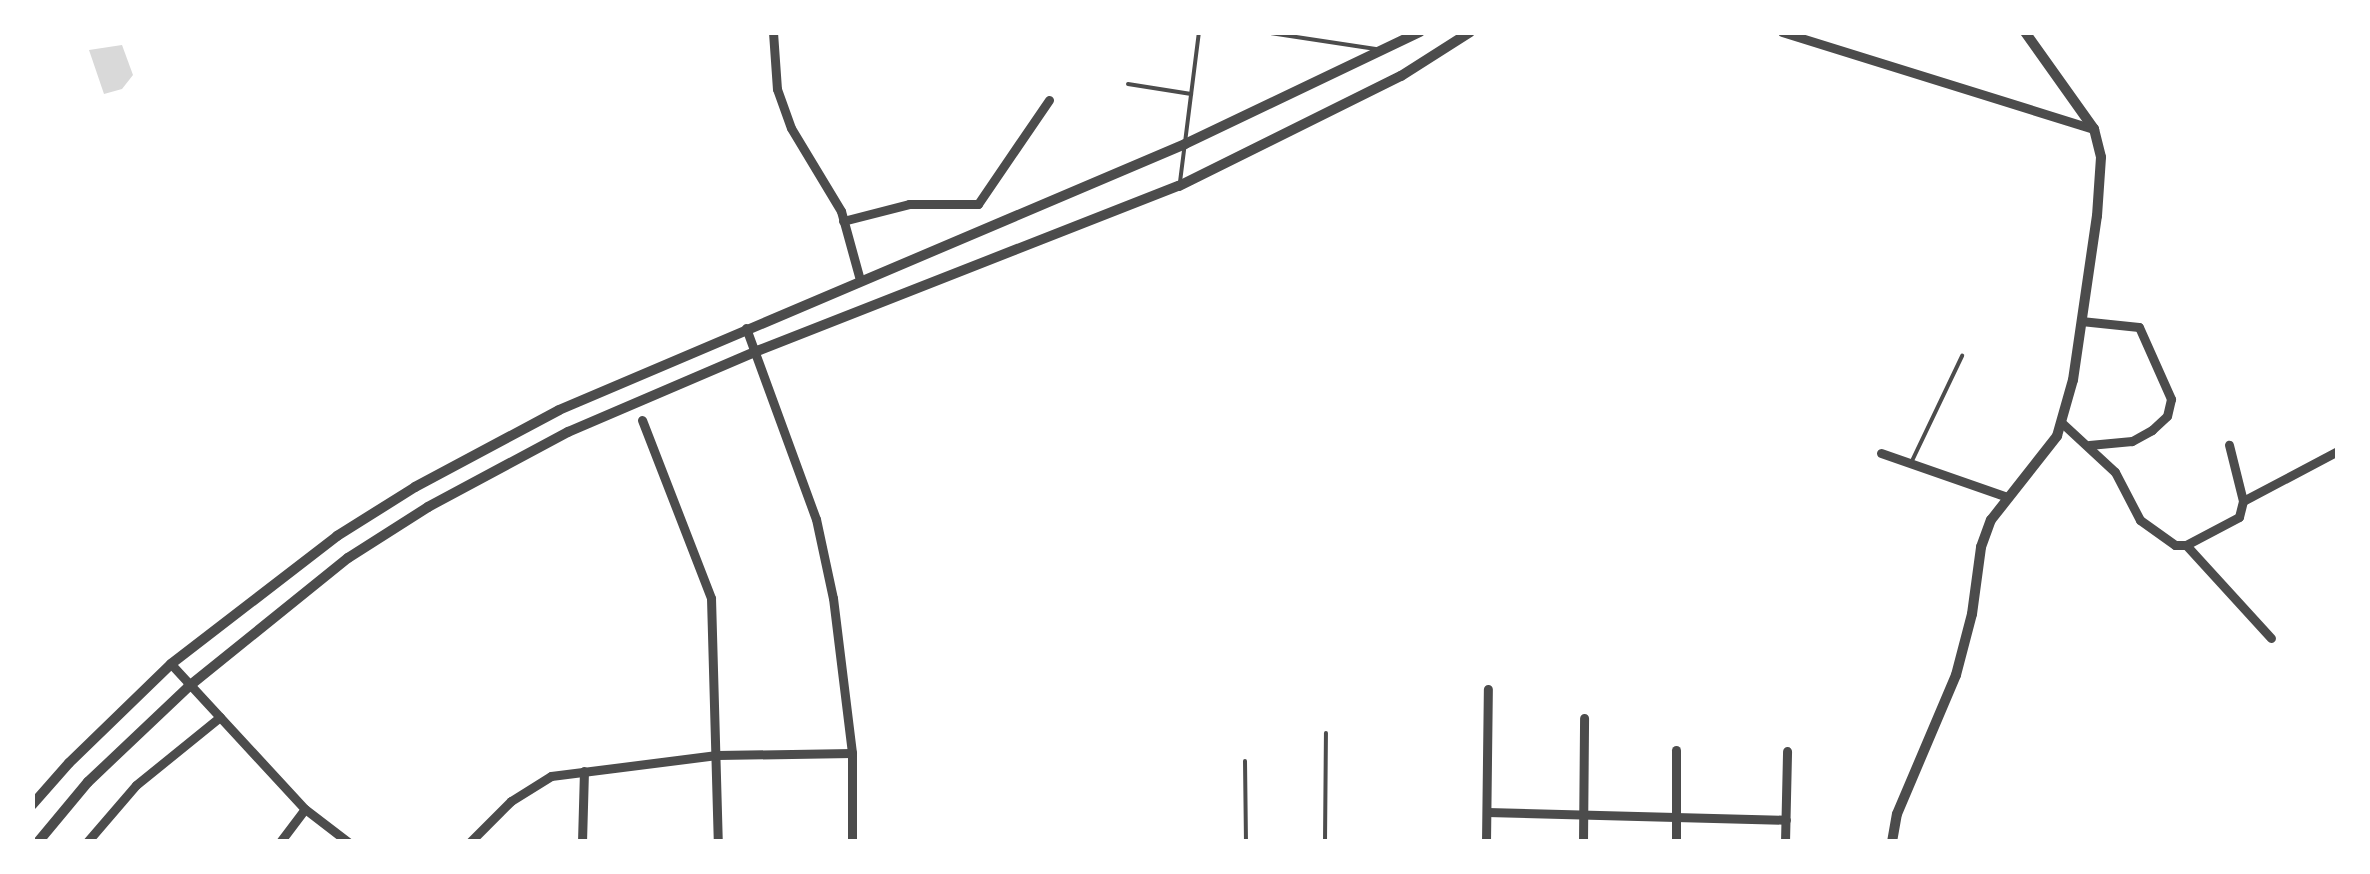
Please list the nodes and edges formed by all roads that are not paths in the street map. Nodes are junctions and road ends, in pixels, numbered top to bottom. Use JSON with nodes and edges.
{"nodes":[{"id":1,"x":773,"y":32,"type":"edge"},
{"id":2,"x":1199,"y":32,"type":"edge"},
{"id":3,"x":1264,"y":32,"type":"edge"},
{"id":4,"x":1420,"y":32,"type":"edge"},
{"id":5,"x":1470,"y":32,"type":"edge"},
{"id":6,"x":1782,"y":32,"type":"edge"},
{"id":7,"x":2025,"y":32,"type":"edge"},
{"id":8,"x":1386,"y":51,"type":"junction"},
{"id":9,"x":1128,"y":84,"type":"dead end"},
{"id":10,"x":1191,"y":94,"type":"junction"},
{"id":11,"x":1049,"y":100,"type":"dead end"},
{"id":12,"x":2094,"y":130,"type":"junction"},
{"id":13,"x":1185,"y":144,"type":"junction"},
{"id":14,"x":1179,"y":186,"type":"junction"},
{"id":15,"x":844,"y":221,"type":"junction"},
{"id":16,"x":860,"y":280,"type":"junction"},
{"id":17,"x":2081,"y":321,"type":"junction"},
{"id":18,"x":746,"y":328,"type":"junction"},
{"id":19,"x":756,"y":350,"type":"junction"},
{"id":20,"x":1962,"y":356,"type":"dead end"},
{"id":21,"x":642,"y":420,"type":"dead end"},
{"id":22,"x":2062,"y":423,"type":"junction"},
{"id":23,"x":2089,"y":445,"type":"junction"},
{"id":24,"x":2230,"y":445,"type":"dead end"},
{"id":25,"x":2338,"y":451,"type":"edge"},
{"id":26,"x":1881,"y":453,"type":"dead end"},
{"id":27,"x":1911,"y":464,"type":"junction"},
{"id":28,"x":2007,"y":497,"type":"junction"},
{"id":29,"x":2244,"y":502,"type":"junction"},
{"id":30,"x":2186,"y":545,"type":"junction"},
{"id":31,"x":2271,"y":638,"type":"dead end"},
{"id":32,"x":172,"y":664,"type":"junction"},
{"id":33,"x":188,"y":687,"type":"junction"},
{"id":34,"x":1488,"y":689,"type":"dead end"},
{"id":35,"x":220,"y":717,"type":"junction"},
{"id":36,"x":1584,"y":718,"type":"dead end"},
{"id":37,"x":1326,"y":733,"type":"dead end"},
{"id":38,"x":1676,"y":750,"type":"dead end"},
{"id":39,"x":1787,"y":752,"type":"dead end"},
{"id":40,"x":852,"y":753,"type":"junction"},
{"id":41,"x":717,"y":755,"type":"junction"},
{"id":42,"x":1245,"y":761,"type":"dead end"},
{"id":43,"x":584,"y":771,"type":"junction"},
{"id":44,"x":32,"y":805,"type":"edge"},
{"id":45,"x":305,"y":809,"type":"junction"},
{"id":46,"x":1487,"y":812,"type":"junction"},
{"id":47,"x":1584,"y":814,"type":"junction"},
{"id":48,"x":1676,"y":818,"type":"junction"},
{"id":49,"x":1786,"y":820,"type":"junction"},
{"id":50,"x":38,"y":842,"type":"edge"},
{"id":51,"x":87,"y":842,"type":"edge"},
{"id":52,"x":280,"y":842,"type":"edge"},
{"id":53,"x":348,"y":842,"type":"edge"},
{"id":54,"x":470,"y":842,"type":"edge"},
{"id":55,"x":582,"y":842,"type":"edge"},
{"id":56,"x":718,"y":842,"type":"edge"},
{"id":57,"x":852,"y":842,"type":"edge"},
{"id":58,"x":1246,"y":842,"type":"edge"},
{"id":59,"x":1326,"y":842,"type":"edge"},
{"id":60,"x":1486,"y":842,"type":"edge"},
{"id":61,"x":1583,"y":842,"type":"edge"},
{"id":62,"x":1676,"y":842,"type":"edge"},
{"id":63,"x":1785,"y":842,"type":"edge"},
{"id":64,"x":1892,"y":842,"type":"edge"}],
"edges":[{"from":1,"to":15,"type":"street"},
{"from":2,"to":10,"type":"lane"},
{"from":3,"to":8,"type":"lane"},
{"from":4,"to":8,"type":"street"},
{"from":5,"to":14,"type":"street"},
{"from":6,"to":12,"type":"street"},
{"from":7,"to":12,"type":"street"},
{"from":8,"to":13,"type":"street"},
{"from":9,"to":10,"type":"lane"},
{"from":10,"to":13,"type":"lane"},
{"from":11,"to":15,"type":"street"},
{"from":12,"to":17,"type":"street"},
{"from":13,"to":14,"type":"lane"},
{"from":13,"to":16,"type":"street"},
{"from":14,"to":19,"type":"street"},
{"from":15,"to":16,"type":"street"},
{"from":16,"to":18,"type":"street"},
{"from":17,"to":22,"type":"street"},
{"from":17,"to":23,"type":"street"},
{"from":18,"to":19,"type":"street"},
{"from":18,"to":32,"type":"street"},
{"from":19,"to":33,"type":"street"},
{"from":19,"to":40,"type":"street"},
{"from":20,"to":27,"type":"lane"},
{"from":21,"to":41,"type":"street"},
{"from":22,"to":23,"type":"street"},
{"from":22,"to":28,"type":"street"},
{"from":23,"to":30,"type":"street"},
{"from":24,"to":29,"type":"street"},
{"from":25,"to":29,"type":"street"},
{"from":26,"to":27,"type":"street"},
{"from":27,"to":28,"type":"street"},
{"from":28,"to":64,"type":"street"},
{"from":29,"to":30,"type":"street"},
{"from":30,"to":31,"type":"street"},
{"from":32,"to":33,"type":"street"},
{"from":32,"to":44,"type":"street"},
{"from":33,"to":35,"type":"street"},
{"from":33,"to":50,"type":"street"},
{"from":34,"to":46,"type":"street"},
{"from":35,"to":45,"type":"street"},
{"from":35,"to":51,"type":"street"},
{"from":36,"to":47,"type":"street"},
{"from":37,"to":59,"type":"lane"},
{"from":38,"to":48,"type":"street"},
{"from":39,"to":49,"type":"street"},
{"from":40,"to":41,"type":"street"},
{"from":40,"to":57,"type":"street"},
{"from":41,"to":43,"type":"street"},
{"from":41,"to":56,"type":"street"},
{"from":42,"to":58,"type":"lane"},
{"from":43,"to":54,"type":"street"},
{"from":43,"to":55,"type":"street"},
{"from":45,"to":52,"type":"street"},
{"from":45,"to":53,"type":"street"},
{"from":46,"to":47,"type":"street"},
{"from":46,"to":60,"type":"street"},
{"from":47,"to":48,"type":"street"},
{"from":47,"to":61,"type":"street"},
{"from":48,"to":49,"type":"street"},
{"from":48,"to":62,"type":"street"},
{"from":49,"to":63,"type":"street"}]}
